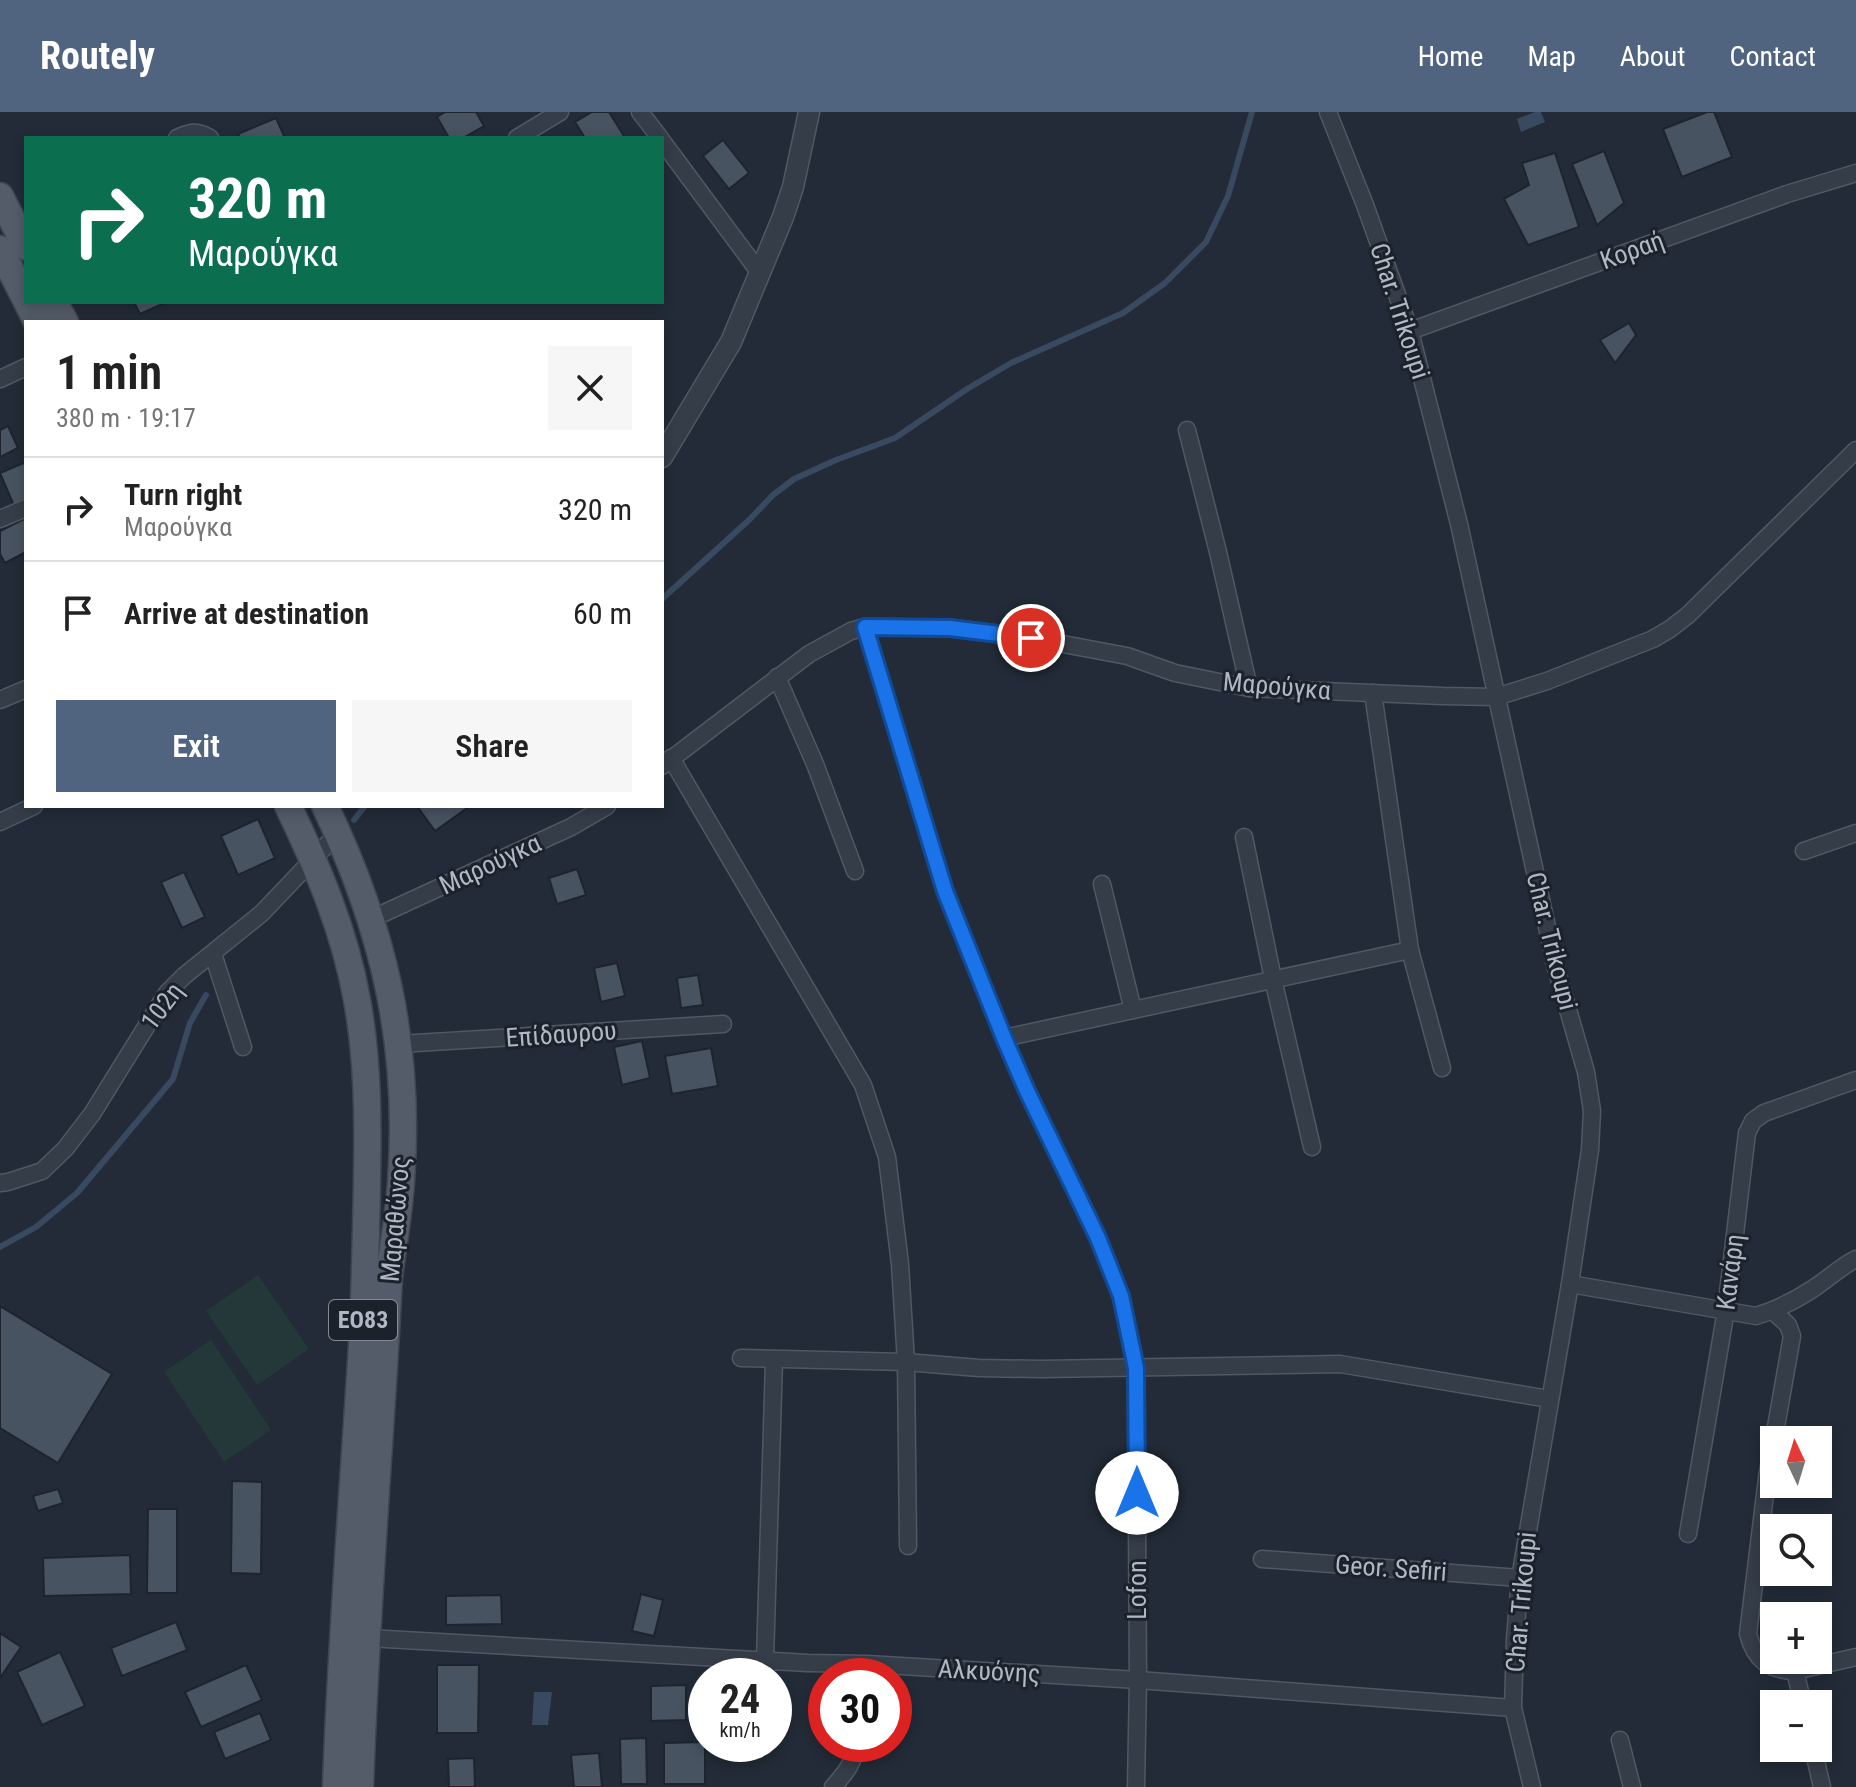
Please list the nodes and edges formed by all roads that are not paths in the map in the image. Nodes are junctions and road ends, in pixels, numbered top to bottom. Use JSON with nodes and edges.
{"nodes":[{"id":1,"x":560,"y":112,"type":"edge"},
{"id":2,"x":640,"y":112,"type":"edge"},
{"id":3,"x":809,"y":112,"type":"edge"},
{"id":4,"x":1328,"y":112,"type":"edge"},
{"id":5,"x":182,"y":136,"type":"edge"},
{"id":6,"x":207,"y":136,"type":"edge"},
{"id":7,"x":520,"y":136,"type":"edge"},
{"id":8,"x":658,"y":136,"type":"edge"},
{"id":9,"x":664,"y":144,"type":"edge"},
{"id":10,"x":1856,"y":173,"type":"edge"},
{"id":11,"x":12,"y":205,"type":"edge"},
{"id":12,"x":9,"y":258,"type":"edge"},
{"id":13,"x":760,"y":273,"type":"junction"},
{"id":14,"x":24,"y":294,"type":"edge"},
{"id":15,"x":1410,"y":331,"type":"junction"},
{"id":16,"x":24,"y":368,"type":"edge"},
{"id":17,"x":0,"y":379,"type":"edge"},
{"id":18,"x":1187,"y":430,"type":"dead end"},
{"id":19,"x":1856,"y":450,"type":"edge"},
{"id":20,"x":664,"y":454,"type":"edge"},
{"id":21,"x":24,"y":509,"type":"edge"},
{"id":22,"x":0,"y":519,"type":"edge"},
{"id":23,"x":865,"y":627,"type":"junction"},
{"id":24,"x":777,"y":677,"type":"junction"},
{"id":25,"x":1249,"y":688,"type":"junction"},
{"id":26,"x":24,"y":690,"type":"edge"},
{"id":27,"x":1373,"y":693,"type":"junction"},
{"id":28,"x":1496,"y":697,"type":"junction"},
{"id":29,"x":0,"y":700,"type":"edge"},
{"id":30,"x":666,"y":762,"type":"edge"},
{"id":31,"x":30,"y":808,"type":"edge"},
{"id":32,"x":289,"y":808,"type":"edge"},
{"id":33,"x":326,"y":808,"type":"edge"},
{"id":34,"x":604,"y":808,"type":"edge"},
{"id":35,"x":0,"y":822,"type":"edge"},
{"id":36,"x":338,"y":833,"type":"junction"},
{"id":37,"x":1856,"y":833,"type":"edge"},
{"id":38,"x":1244,"y":837,"type":"dead end"},
{"id":39,"x":1804,"y":851,"type":"dead end"},
{"id":40,"x":313,"y":860,"type":"junction"},
{"id":41,"x":855,"y":871,"type":"dead end"},
{"id":42,"x":1102,"y":884,"type":"dead end"},
{"id":43,"x":371,"y":919,"type":"junction"},
{"id":44,"x":1410,"y":950,"type":"junction"},
{"id":45,"x":213,"y":954,"type":"junction"},
{"id":46,"x":1273,"y":979,"type":"junction"},
{"id":47,"x":1133,"y":1010,"type":"junction"},
{"id":48,"x":723,"y":1024,"type":"dead end"},
{"id":49,"x":1004,"y":1038,"type":"junction"},
{"id":50,"x":399,"y":1044,"type":"junction"},
{"id":51,"x":243,"y":1047,"type":"dead end"},
{"id":52,"x":1442,"y":1068,"type":"dead end"},
{"id":53,"x":1856,"y":1080,"type":"edge"},
{"id":54,"x":1312,"y":1147,"type":"dead end"},
{"id":55,"x":0,"y":1183,"type":"edge"},
{"id":56,"x":1856,"y":1259,"type":"edge"},
{"id":57,"x":1570,"y":1284,"type":"junction"},
{"id":58,"x":1726,"y":1310,"type":"junction"},
{"id":59,"x":1773,"y":1311,"type":"junction"},
{"id":60,"x":741,"y":1358,"type":"dead end"},
{"id":61,"x":774,"y":1360,"type":"junction"},
{"id":62,"x":906,"y":1362,"type":"junction"},
{"id":63,"x":1136,"y":1368,"type":"junction"},
{"id":64,"x":1549,"y":1399,"type":"junction"},
{"id":65,"x":1688,"y":1534,"type":"dead end"},
{"id":66,"x":908,"y":1546,"type":"dead end"},
{"id":67,"x":1262,"y":1559,"type":"dead end"},
{"id":68,"x":1520,"y":1578,"type":"junction"},
{"id":69,"x":368,"y":1638,"type":"junction"},
{"id":70,"x":1856,"y":1657,"type":"edge"},
{"id":71,"x":729,"y":1658,"type":"edge"},
{"id":72,"x":765,"y":1658,"type":"edge"},
{"id":73,"x":1760,"y":1658,"type":"edge"},
{"id":74,"x":792,"y":1662,"type":"edge"},
{"id":75,"x":1832,"y":1663,"type":"edge"},
{"id":76,"x":1138,"y":1680,"type":"junction"},
{"id":77,"x":1513,"y":1708,"type":"junction"},
{"id":78,"x":1620,"y":1740,"type":"dead end"},
{"id":79,"x":852,"y":1762,"type":"edge"},
{"id":80,"x":1816,"y":1762,"type":"edge"},
{"id":81,"x":336,"y":1787,"type":"edge"},
{"id":82,"x":360,"y":1787,"type":"edge"},
{"id":83,"x":833,"y":1787,"type":"edge"},
{"id":84,"x":1136,"y":1787,"type":"edge"},
{"id":85,"x":1532,"y":1787,"type":"edge"},
{"id":86,"x":1632,"y":1787,"type":"edge"},
{"id":87,"x":1822,"y":1787,"type":"edge"}],
"edges":[{"from":1,"to":7,"type":"street"},
{"from":2,"to":8,"type":"street"},
{"from":3,"to":13,"type":"street"},
{"from":4,"to":15,"type":"street","name":"Char. Trikoupi"},
{"from":5,"to":6,"type":"street"},
{"from":9,"to":13,"type":"street"},
{"from":10,"to":15,"type":"street","name":"Κοραή"},
{"from":11,"to":12,"type":"main road"},
{"from":12,"to":14,"type":"main road"},
{"from":13,"to":20,"type":"street"},
{"from":15,"to":28,"type":"street","name":"Char. Trikoupi"},
{"from":16,"to":17,"type":"street"},
{"from":18,"to":25,"type":"street"},
{"from":19,"to":28,"type":"street","name":"Μαρούγκα"},
{"from":21,"to":22,"type":"street"},
{"from":23,"to":24,"type":"street","name":"Μαρούγκα"},
{"from":23,"to":25,"type":"street","name":"Μαρούγκα"},
{"from":23,"to":49,"type":"street","name":"Lofon"},
{"from":24,"to":30,"type":"street","name":"Μαρούγκα"},
{"from":24,"to":41,"type":"street"},
{"from":25,"to":27,"type":"street","name":"Μαρούγκα"},
{"from":26,"to":29,"type":"street"},
{"from":27,"to":28,"type":"street","name":"Μαρούγκα"},
{"from":27,"to":44,"type":"street"},
{"from":28,"to":57,"type":"street","name":"Char. Trikoupi"},
{"from":30,"to":62,"type":"street"},
{"from":31,"to":35,"type":"street"},
{"from":32,"to":40,"type":"main road","name":"Μαραθώνος","number":"ΕΟ83"},
{"from":33,"to":36,"type":"main road","name":"Μαραθώνος","number":"ΕΟ83"},
{"from":34,"to":43,"type":"street","name":"Μαρούγκα"},
{"from":36,"to":40,"type":"street","name":"102η"},
{"from":36,"to":43,"type":"main road","name":"Μαραθώνος","number":"ΕΟ83"},
{"from":37,"to":39,"type":"street"},
{"from":38,"to":46,"type":"street"},
{"from":40,"to":45,"type":"street","name":"102η"},
{"from":40,"to":81,"type":"main road","name":"Μαραθώνος","number":"ΕΟ83"},
{"from":42,"to":47,"type":"street"},
{"from":43,"to":50,"type":"main road","name":"Μαραθώνος","number":"ΕΟ83"},
{"from":44,"to":46,"type":"street"},
{"from":44,"to":52,"type":"street"},
{"from":45,"to":51,"type":"street"},
{"from":45,"to":55,"type":"street","name":"102η"},
{"from":46,"to":47,"type":"street"},
{"from":46,"to":54,"type":"street"},
{"from":47,"to":49,"type":"street"},
{"from":48,"to":50,"type":"street","name":"Επίδαυρου"},
{"from":49,"to":63,"type":"street","name":"Lofon"},
{"from":50,"to":69,"type":"main road","name":"Μαραθώνος","number":"ΕΟ83"},
{"from":53,"to":58,"type":"street","name":"Κανάρη"},
{"from":56,"to":59,"type":"street"},
{"from":57,"to":58,"type":"street"},
{"from":57,"to":64,"type":"street","name":"Char. Trikoupi"},
{"from":58,"to":59,"type":"street"},
{"from":58,"to":65,"type":"street","name":"Κανάρη"},
{"from":59,"to":73,"type":"street"},
{"from":60,"to":61,"type":"street"},
{"from":61,"to":62,"type":"street"},
{"from":61,"to":72,"type":"street"},
{"from":62,"to":63,"type":"street"},
{"from":62,"to":66,"type":"street"},
{"from":63,"to":64,"type":"street"},
{"from":63,"to":76,"type":"street","name":"Lofon"},
{"from":64,"to":68,"type":"street","name":"Char. Trikoupi"},
{"from":67,"to":68,"type":"street","name":"Geor. Sefiri"},
{"from":68,"to":77,"type":"street","name":"Char. Trikoupi"},
{"from":69,"to":71,"type":"street","name":"Αλκυόνης"},
{"from":69,"to":82,"type":"main road","name":"Μαραθώνος","number":"ΕΟ83"},
{"from":70,"to":75,"type":"street"},
{"from":74,"to":76,"type":"street","name":"Αλκυόνης"},
{"from":76,"to":77,"type":"street","name":"Αλκυόνης"},
{"from":76,"to":84,"type":"street","name":"Lofon"},
{"from":77,"to":85,"type":"street","name":"Char. Trikoupi"},
{"from":78,"to":86,"type":"street"},
{"from":79,"to":83,"type":"street"},
{"from":80,"to":87,"type":"street"}]}
